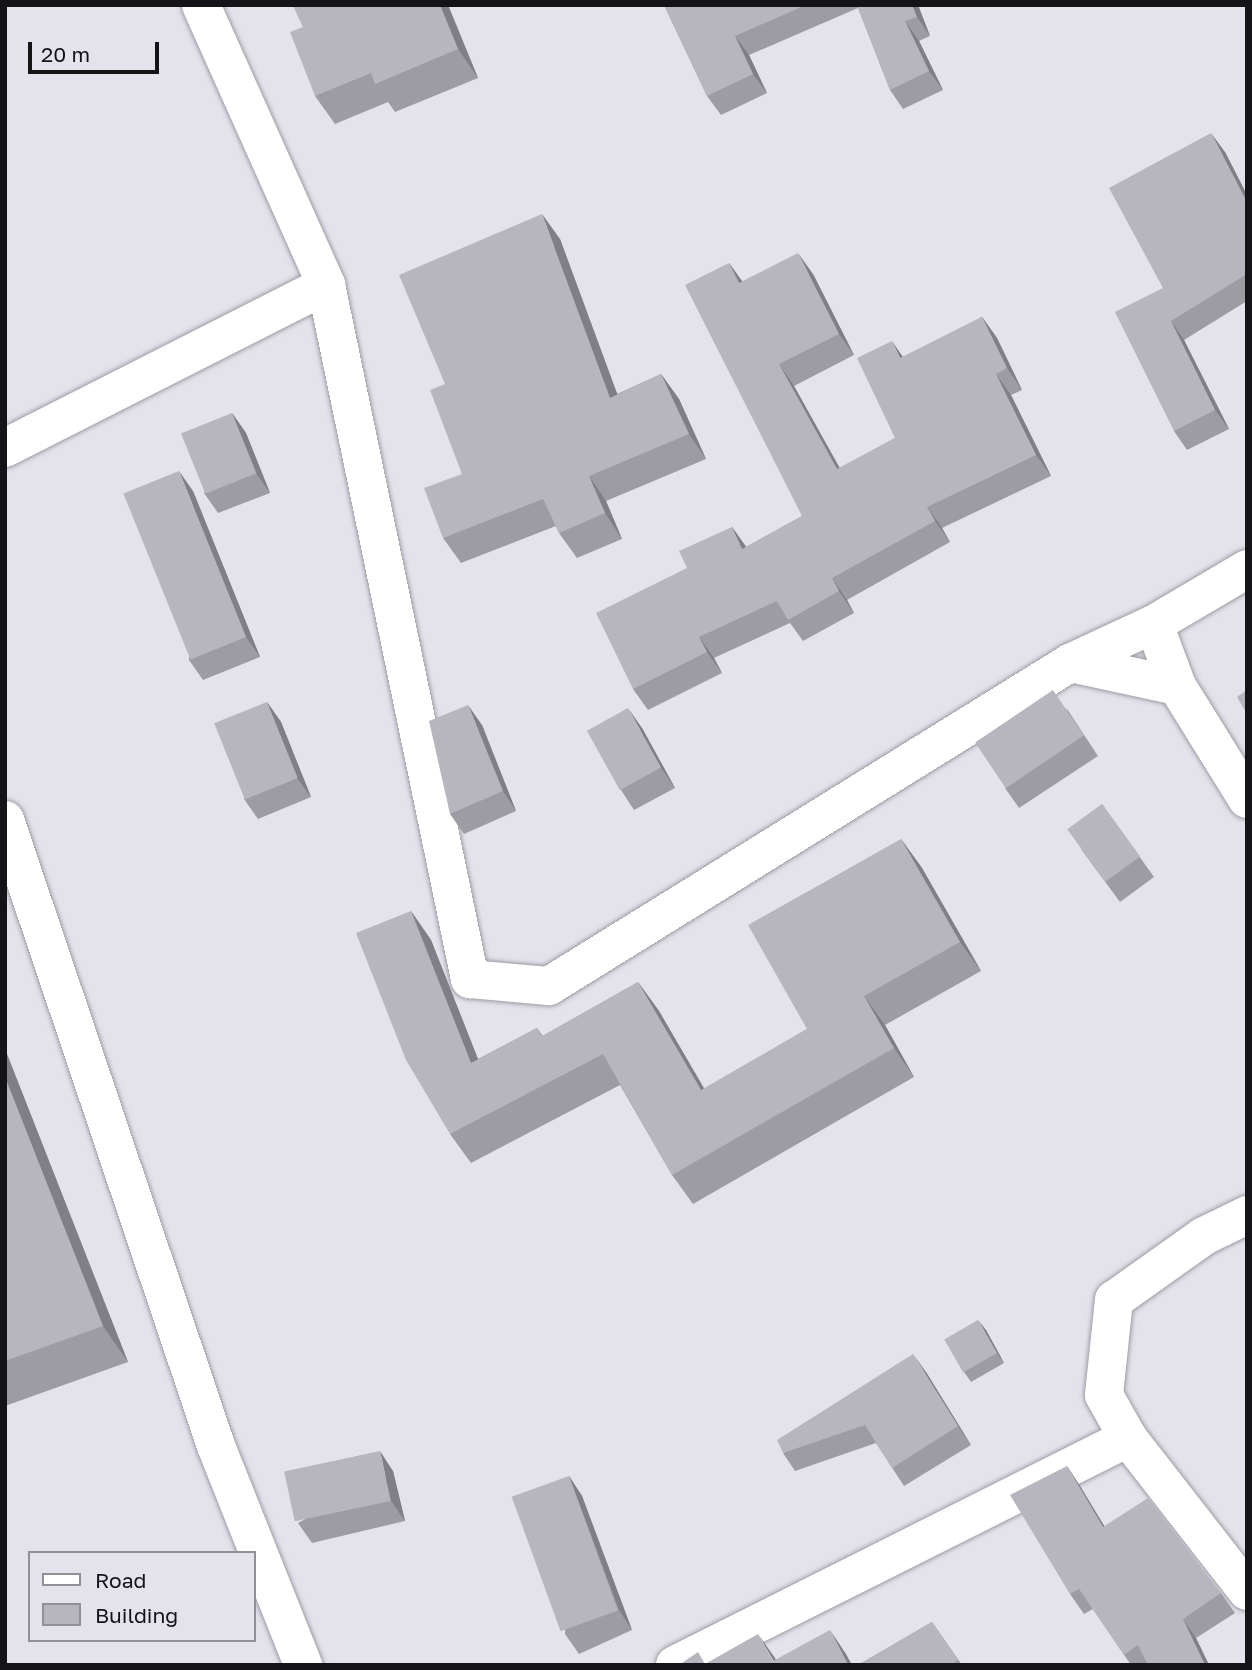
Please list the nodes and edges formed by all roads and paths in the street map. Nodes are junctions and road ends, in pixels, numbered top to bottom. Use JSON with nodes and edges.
{"nodes":[{"id":1,"x":201,"y":5,"type":"edge"},
{"id":2,"x":326,"y":285,"type":"junction"},
{"id":3,"x":5,"y":448,"type":"edge"},
{"id":4,"x":1247,"y":569,"type":"edge"},
{"id":5,"x":1154,"y":624,"type":"junction"},
{"id":6,"x":1070,"y":663,"type":"junction"},
{"id":7,"x":1177,"y":686,"type":"junction"},
{"id":8,"x":1247,"y":799,"type":"edge"},
{"id":9,"x":5,"y":820,"type":"edge"},
{"id":10,"x":1247,"y":1216,"type":"edge"},
{"id":11,"x":1128,"y":1438,"type":"junction"},
{"id":12,"x":1247,"y":1591,"type":"edge"},
{"id":13,"x":303,"y":1665,"type":"edge"},
{"id":14,"x":675,"y":1665,"type":"edge"}],
"edges":[{"from":1,"to":2,"type":"street"},
{"from":2,"to":3,"type":"street"},
{"from":2,"to":6,"type":"street"},
{"from":4,"to":5,"type":"street"},
{"from":5,"to":6,"type":"street"},
{"from":5,"to":7,"type":"street"},
{"from":6,"to":7,"type":"street"},
{"from":7,"to":8,"type":"street"},
{"from":9,"to":13,"type":"street"},
{"from":10,"to":11,"type":"street"},
{"from":11,"to":12,"type":"street"},
{"from":11,"to":14,"type":"street"}]}
